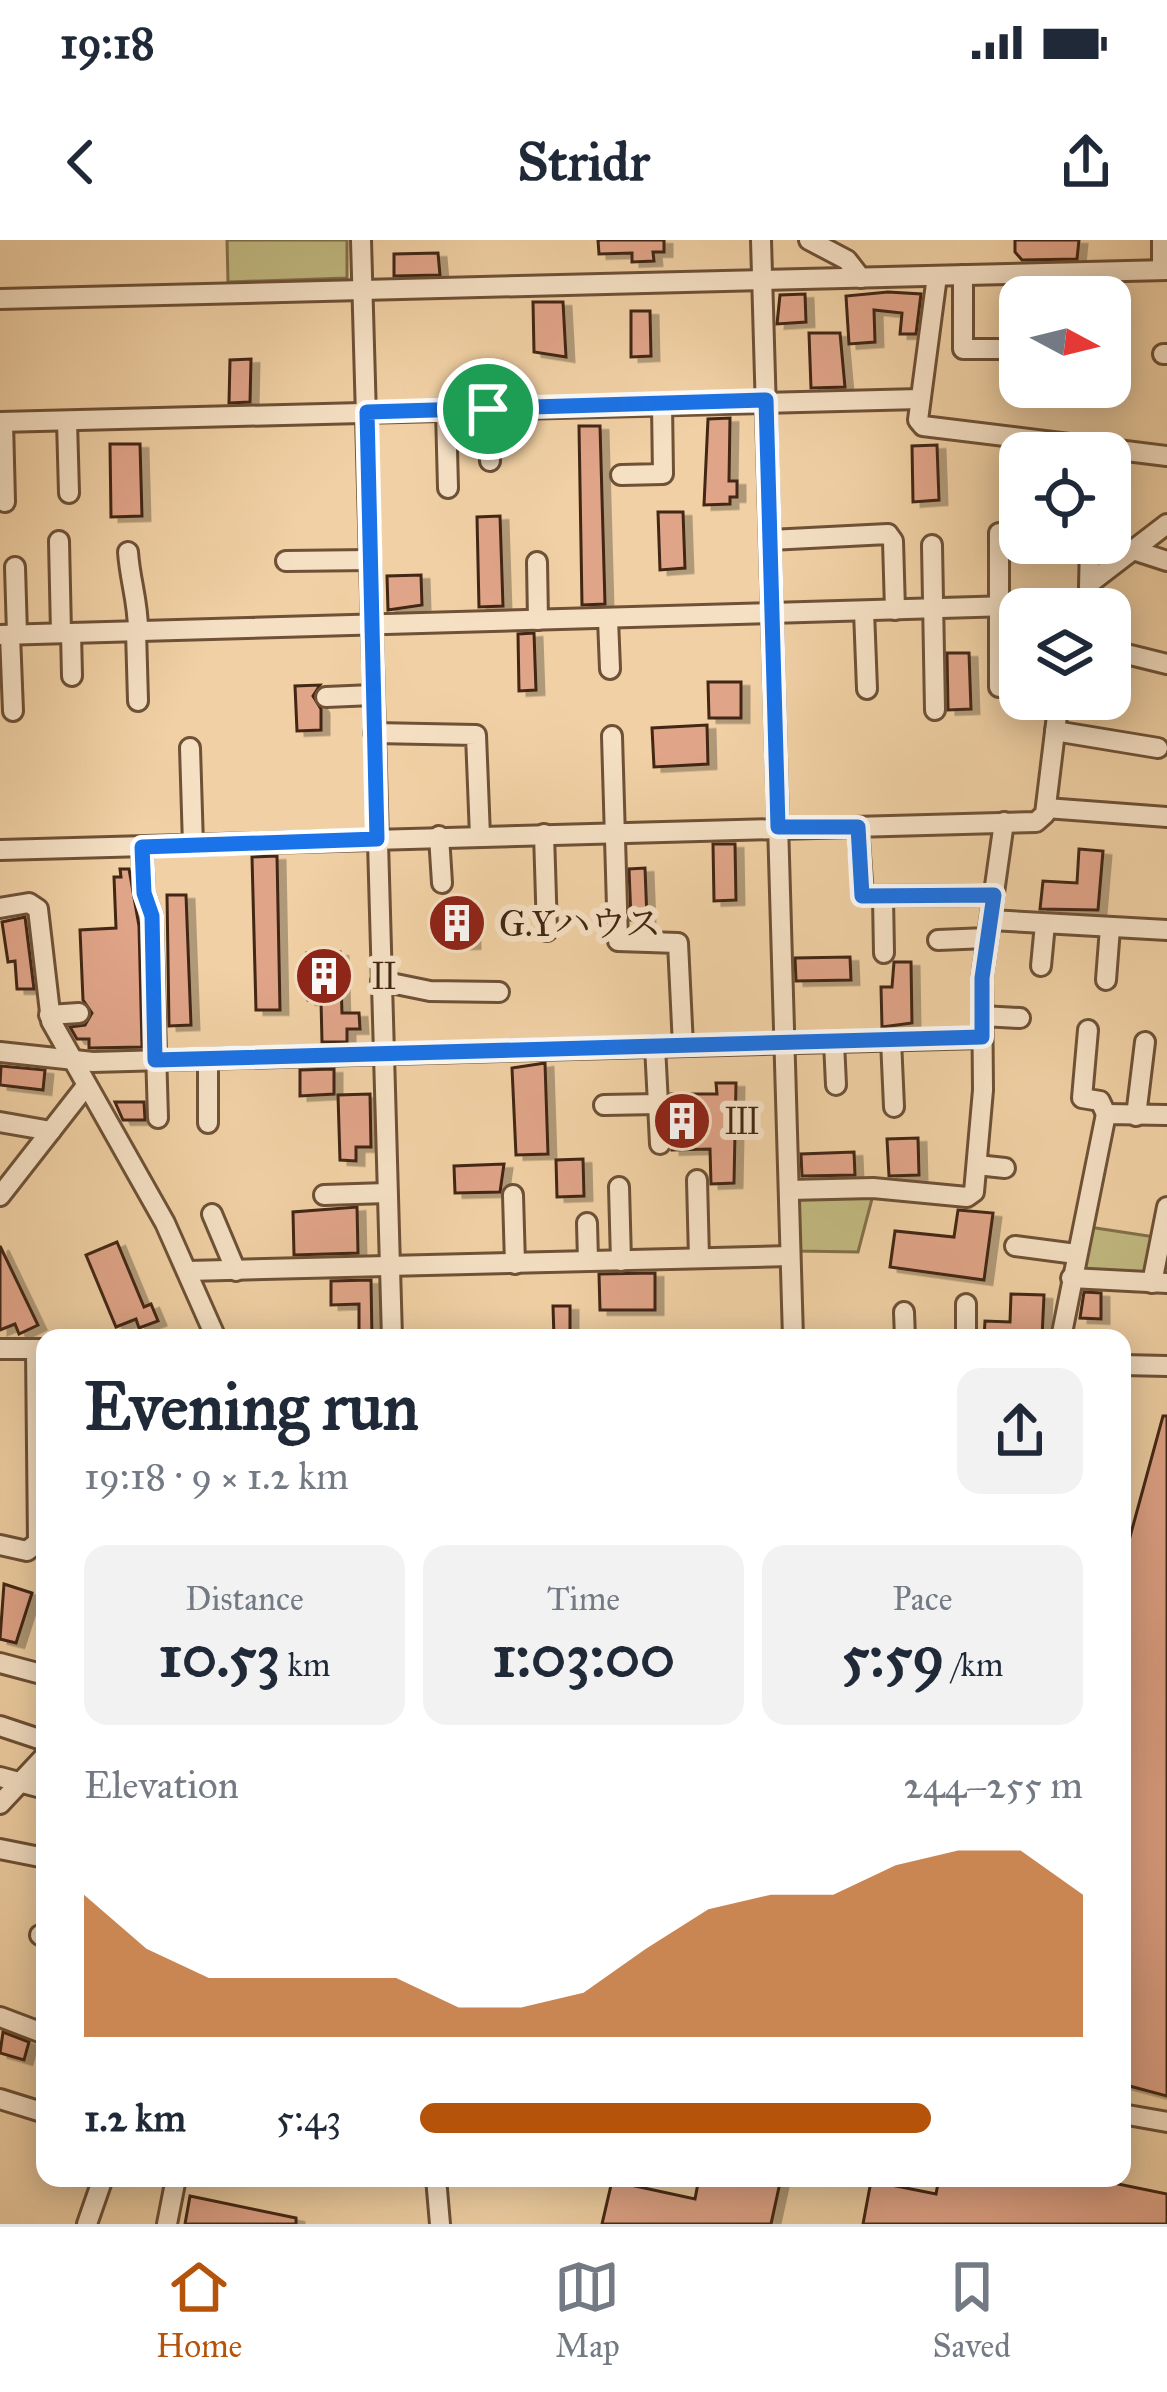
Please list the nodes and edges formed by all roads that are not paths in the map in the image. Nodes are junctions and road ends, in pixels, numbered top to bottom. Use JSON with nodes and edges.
{"nodes":[{"id":1,"x":361,"y":240,"type":"edge"},
{"id":2,"x":761,"y":240,"type":"edge"},
{"id":3,"x":809,"y":240,"type":"edge"},
{"id":4,"x":1162,"y":240,"type":"edge"},
{"id":5,"x":1164,"y":270,"type":"edge"},
{"id":6,"x":964,"y":275,"type":"junction"},
{"id":7,"x":938,"y":276,"type":"junction"},
{"id":8,"x":861,"y":278,"type":"junction"},
{"id":9,"x":762,"y":280,"type":"junction"},
{"id":10,"x":363,"y":292,"type":"junction"},
{"id":11,"x":1,"y":301,"type":"edge"},
{"id":12,"x":999,"y":349,"type":"edge"},
{"id":13,"x":920,"y":399,"type":"junction"},
{"id":14,"x":766,"y":400,"type":"junction"},
{"id":15,"x":662,"y":405,"type":"junction"},
{"id":16,"x":488,"y":409,"type":"junction"},
{"id":17,"x":446,"y":410,"type":"junction"},
{"id":18,"x":367,"y":412,"type":"junction"},
{"id":19,"x":67,"y":421,"type":"junction"},
{"id":20,"x":2,"y":422,"type":"edge"},
{"id":21,"x":1167,"y":456,"type":"edge"},
{"id":22,"x":490,"y":461,"type":"dead end"},
{"id":23,"x":621,"y":475,"type":"dead end"},
{"id":24,"x":448,"y":488,"type":"dead end"},
{"id":25,"x":68,"y":493,"type":"dead end"},
{"id":26,"x":5,"y":502,"type":"dead end"},
{"id":27,"x":1167,"y":524,"type":"edge"},
{"id":28,"x":770,"y":540,"type":"junction"},
{"id":29,"x":58,"y":541,"type":"dead end"},
{"id":30,"x":932,"y":544,"type":"dead end"},
{"id":31,"x":1131,"y":548,"type":"edge"},
{"id":32,"x":1131,"y":549,"type":"edge"},
{"id":33,"x":128,"y":552,"type":"dead end"},
{"id":34,"x":370,"y":560,"type":"junction"},
{"id":35,"x":286,"y":561,"type":"dead end"},
{"id":36,"x":1167,"y":561,"type":"edge"},
{"id":37,"x":537,"y":562,"type":"dead end"},
{"id":38,"x":1090,"y":564,"type":"edge"},
{"id":39,"x":1112,"y":564,"type":"edge"},
{"id":40,"x":15,"y":567,"type":"dead end"},
{"id":41,"x":1090,"y":583,"type":"junction"},
{"id":42,"x":1088,"y":588,"type":"edge"},
{"id":43,"x":999,"y":607,"type":"edge"},
{"id":44,"x":933,"y":609,"type":"junction"},
{"id":45,"x":896,"y":610,"type":"junction"},
{"id":46,"x":864,"y":611,"type":"junction"},
{"id":47,"x":772,"y":614,"type":"junction"},
{"id":48,"x":608,"y":619,"type":"junction"},
{"id":49,"x":538,"y":620,"type":"junction"},
{"id":50,"x":371,"y":623,"type":"junction"},
{"id":51,"x":137,"y":631,"type":"junction"},
{"id":52,"x":66,"y":633,"type":"junction"},
{"id":53,"x":9,"y":634,"type":"edge"},
{"id":54,"x":1131,"y":655,"type":"edge"},
{"id":55,"x":1167,"y":664,"type":"edge"},
{"id":56,"x":610,"y":669,"type":"dead end"},
{"id":57,"x":72,"y":676,"type":"dead end"},
{"id":58,"x":867,"y":688,"type":"dead end"},
{"id":59,"x":373,"y":695,"type":"junction"},
{"id":60,"x":326,"y":697,"type":"dead end"},
{"id":61,"x":138,"y":700,"type":"dead end"},
{"id":62,"x":935,"y":710,"type":"dead end"},
{"id":63,"x":13,"y":711,"type":"dead end"},
{"id":64,"x":1056,"y":720,"type":"edge"},
{"id":65,"x":1055,"y":731,"type":"junction"},
{"id":66,"x":374,"y":733,"type":"junction"},
{"id":67,"x":612,"y":736,"type":"dead end"},
{"id":68,"x":190,"y":748,"type":"dead end"},
{"id":69,"x":1158,"y":748,"type":"dead end"},
{"id":70,"x":1046,"y":808,"type":"junction"},
{"id":71,"x":1167,"y":817,"type":"edge"},
{"id":72,"x":1004,"y":822,"type":"junction"},
{"id":73,"x":778,"y":827,"type":"junction"},
{"id":74,"x":858,"y":827,"type":"junction"},
{"id":75,"x":616,"y":832,"type":"junction"},
{"id":76,"x":544,"y":834,"type":"junction"},
{"id":77,"x":439,"y":836,"type":"junction"},
{"id":78,"x":480,"y":836,"type":"junction"},
{"id":79,"x":377,"y":839,"type":"junction"},
{"id":80,"x":193,"y":845,"type":"junction"},
{"id":81,"x":142,"y":847,"type":"junction"},
{"id":82,"x":0,"y":850,"type":"edge"},
{"id":83,"x":442,"y":883,"type":"dead end"},
{"id":84,"x":994,"y":895,"type":"junction"},
{"id":85,"x":883,"y":896,"type":"junction"},
{"id":86,"x":0,"y":908,"type":"edge"},
{"id":87,"x":1045,"y":924,"type":"junction"},
{"id":88,"x":1110,"y":928,"type":"junction"},
{"id":89,"x":989,"y":929,"type":"junction"},
{"id":90,"x":1167,"y":930,"type":"edge"},
{"id":91,"x":547,"y":931,"type":"dead end"},
{"id":92,"x":938,"y":940,"type":"dead end"},
{"id":93,"x":618,"y":941,"type":"junction"},
{"id":94,"x":884,"y":953,"type":"dead end"},
{"id":95,"x":619,"y":964,"type":"dead end"},
{"id":96,"x":1041,"y":966,"type":"dead end"},
{"id":97,"x":1106,"y":980,"type":"dead end"},
{"id":98,"x":381,"y":981,"type":"junction"},
{"id":99,"x":499,"y":992,"type":"dead end"},
{"id":100,"x":79,"y":1013,"type":"dead end"},
{"id":101,"x":49,"y":1015,"type":"junction"},
{"id":102,"x":982,"y":1016,"type":"junction"},
{"id":103,"x":1020,"y":1018,"type":"dead end"},
{"id":104,"x":1088,"y":1030,"type":"dead end"},
{"id":105,"x":982,"y":1037,"type":"junction"},
{"id":106,"x":891,"y":1040,"type":"junction"},
{"id":107,"x":834,"y":1042,"type":"junction"},
{"id":108,"x":1144,"y":1042,"type":"dead end"},
{"id":109,"x":784,"y":1043,"type":"junction"},
{"id":110,"x":655,"y":1046,"type":"junction"},
{"id":111,"x":682,"y":1046,"type":"junction"},
{"id":112,"x":0,"y":1052,"type":"edge"},
{"id":113,"x":382,"y":1054,"type":"junction"},
{"id":114,"x":208,"y":1059,"type":"junction"},
{"id":115,"x":155,"y":1060,"type":"junction"},
{"id":116,"x":72,"y":1062,"type":"junction"},
{"id":117,"x":836,"y":1085,"type":"dead end"},
{"id":118,"x":86,"y":1086,"type":"junction"},
{"id":119,"x":658,"y":1104,"type":"junction"},
{"id":120,"x":604,"y":1105,"type":"dead end"},
{"id":121,"x":893,"y":1107,"type":"dead end"},
{"id":122,"x":1106,"y":1114,"type":"junction"},
{"id":123,"x":1167,"y":1114,"type":"edge"},
{"id":124,"x":1136,"y":1116,"type":"junction"},
{"id":125,"x":158,"y":1118,"type":"dead end"},
{"id":126,"x":0,"y":1123,"type":"edge"},
{"id":127,"x":208,"y":1123,"type":"dead end"},
{"id":128,"x":51,"y":1131,"type":"junction"},
{"id":129,"x":660,"y":1144,"type":"dead end"},
{"id":130,"x":977,"y":1165,"type":"junction"},
{"id":131,"x":1005,"y":1168,"type":"dead end"},
{"id":132,"x":698,"y":1180,"type":"dead end"},
{"id":133,"x":619,"y":1186,"type":"dead end"},
{"id":134,"x":789,"y":1190,"type":"junction"},
{"id":135,"x":387,"y":1193,"type":"junction"},
{"id":136,"x":324,"y":1195,"type":"dead end"},
{"id":137,"x":0,"y":1196,"type":"edge"},
{"id":138,"x":513,"y":1196,"type":"dead end"},
{"id":139,"x":1167,"y":1207,"type":"edge"},
{"id":140,"x":212,"y":1214,"type":"dead end"},
{"id":141,"x":587,"y":1223,"type":"dead end"},
{"id":142,"x":1015,"y":1246,"type":"dead end"},
{"id":143,"x":1076,"y":1254,"type":"junction"},
{"id":144,"x":790,"y":1256,"type":"junction"},
{"id":145,"x":699,"y":1258,"type":"junction"},
{"id":146,"x":621,"y":1261,"type":"junction"},
{"id":147,"x":589,"y":1262,"type":"junction"},
{"id":148,"x":515,"y":1264,"type":"junction"},
{"id":149,"x":390,"y":1267,"type":"junction"},
{"id":150,"x":188,"y":1271,"type":"junction"},
{"id":151,"x":236,"y":1271,"type":"junction"},
{"id":152,"x":1071,"y":1278,"type":"junction"},
{"id":153,"x":1159,"y":1283,"type":"edge"},
{"id":154,"x":966,"y":1304,"type":"dead end"},
{"id":155,"x":904,"y":1312,"type":"dead end"},
{"id":156,"x":212,"y":1329,"type":"edge"},
{"id":157,"x":392,"y":1329,"type":"edge"},
{"id":158,"x":793,"y":1329,"type":"edge"},
{"id":159,"x":905,"y":1329,"type":"edge"},
{"id":160,"x":966,"y":1329,"type":"edge"},
{"id":161,"x":1062,"y":1329,"type":"edge"},
{"id":162,"x":0,"y":1349,"type":"edge"},
{"id":163,"x":36,"y":1349,"type":"edge"},
{"id":164,"x":1131,"y":1365,"type":"edge"},
{"id":165,"x":1167,"y":1366,"type":"edge"},
{"id":166,"x":0,"y":1544,"type":"edge"},
{"id":167,"x":36,"y":1544,"type":"edge"},
{"id":168,"x":0,"y":1663,"type":"edge"},
{"id":169,"x":36,"y":1673,"type":"edge"},
{"id":170,"x":0,"y":1726,"type":"edge"},
{"id":171,"x":36,"y":1739,"type":"edge"},
{"id":172,"x":36,"y":1768,"type":"edge"},
{"id":173,"x":0,"y":1778,"type":"edge"},
{"id":174,"x":24,"y":1784,"type":"junction"},
{"id":175,"x":36,"y":1787,"type":"edge"},
{"id":176,"x":0,"y":1804,"type":"edge"},
{"id":177,"x":0,"y":1849,"type":"edge"},
{"id":178,"x":36,"y":1856,"type":"edge"},
{"id":179,"x":0,"y":2017,"type":"edge"},
{"id":180,"x":36,"y":2031,"type":"edge"},
{"id":181,"x":0,"y":2099,"type":"edge"},
{"id":182,"x":36,"y":2111,"type":"edge"},
{"id":183,"x":1131,"y":2116,"type":"edge"},
{"id":184,"x":1167,"y":2122,"type":"edge"},
{"id":185,"x":100,"y":2187,"type":"edge"},
{"id":186,"x":174,"y":2187,"type":"edge"},
{"id":187,"x":437,"y":2187,"type":"edge"},
{"id":188,"x":87,"y":2224,"type":"edge"},
{"id":189,"x":167,"y":2224,"type":"edge"},
{"id":190,"x":440,"y":2224,"type":"edge"}],
"edges":[{"from":1,"to":10,"type":"street"},
{"from":2,"to":9,"type":"street"},
{"from":3,"to":8,"type":"street"},
{"from":4,"to":5,"type":"street"},
{"from":5,"to":6,"type":"street"},
{"from":6,"to":7,"type":"street"},
{"from":6,"to":12,"type":"street"},
{"from":7,"to":8,"type":"street"},
{"from":7,"to":13,"type":"street"},
{"from":8,"to":9,"type":"street"},
{"from":9,"to":10,"type":"street"},
{"from":9,"to":14,"type":"street"},
{"from":10,"to":11,"type":"street"},
{"from":10,"to":18,"type":"street"},
{"from":13,"to":14,"type":"street"},
{"from":13,"to":21,"type":"street"},
{"from":14,"to":15,"type":"street"},
{"from":14,"to":28,"type":"street"},
{"from":15,"to":16,"type":"street"},
{"from":15,"to":23,"type":"street"},
{"from":16,"to":17,"type":"street"},
{"from":16,"to":22,"type":"street"},
{"from":17,"to":18,"type":"street"},
{"from":17,"to":24,"type":"street"},
{"from":18,"to":19,"type":"street"},
{"from":18,"to":34,"type":"street"},
{"from":19,"to":20,"type":"street"},
{"from":19,"to":25,"type":"street"},
{"from":20,"to":26,"type":"street"},
{"from":27,"to":31,"type":"street"},
{"from":28,"to":45,"type":"street"},
{"from":28,"to":47,"type":"street"},
{"from":29,"to":52,"type":"street"},
{"from":30,"to":44,"type":"street"},
{"from":32,"to":36,"type":"street"},
{"from":33,"to":51,"type":"street"},
{"from":34,"to":35,"type":"street"},
{"from":34,"to":50,"type":"street"},
{"from":37,"to":49,"type":"street"},
{"from":38,"to":41,"type":"street"},
{"from":39,"to":41,"type":"street"},
{"from":40,"to":53,"type":"street"},
{"from":41,"to":42,"type":"street"},
{"from":43,"to":44,"type":"street"},
{"from":44,"to":45,"type":"street"},
{"from":44,"to":62,"type":"street"},
{"from":45,"to":46,"type":"street"},
{"from":46,"to":47,"type":"street"},
{"from":46,"to":58,"type":"street"},
{"from":47,"to":48,"type":"street"},
{"from":47,"to":73,"type":"street"},
{"from":48,"to":49,"type":"street"},
{"from":48,"to":56,"type":"street"},
{"from":49,"to":50,"type":"street"},
{"from":50,"to":51,"type":"street"},
{"from":50,"to":59,"type":"street"},
{"from":51,"to":52,"type":"street"},
{"from":51,"to":61,"type":"street"},
{"from":52,"to":53,"type":"street"},
{"from":52,"to":57,"type":"street"},
{"from":53,"to":63,"type":"street"},
{"from":54,"to":55,"type":"street"},
{"from":59,"to":60,"type":"street"},
{"from":59,"to":66,"type":"street"},
{"from":64,"to":65,"type":"street"},
{"from":65,"to":69,"type":"street"},
{"from":65,"to":70,"type":"street"},
{"from":66,"to":78,"type":"street"},
{"from":66,"to":79,"type":"street"},
{"from":67,"to":75,"type":"street"},
{"from":68,"to":80,"type":"street"},
{"from":70,"to":71,"type":"street"},
{"from":70,"to":72,"type":"street"},
{"from":72,"to":74,"type":"street"},
{"from":72,"to":84,"type":"street"},
{"from":73,"to":74,"type":"street"},
{"from":73,"to":75,"type":"street"},
{"from":73,"to":109,"type":"street"},
{"from":74,"to":85,"type":"street"},
{"from":75,"to":76,"type":"street"},
{"from":75,"to":93,"type":"street"},
{"from":76,"to":78,"type":"street"},
{"from":76,"to":91,"type":"street"},
{"from":77,"to":78,"type":"street"},
{"from":77,"to":79,"type":"street"},
{"from":77,"to":83,"type":"street"},
{"from":79,"to":80,"type":"street"},
{"from":79,"to":98,"type":"street"},
{"from":80,"to":81,"type":"street"},
{"from":81,"to":82,"type":"street"},
{"from":81,"to":115,"type":"street"},
{"from":84,"to":85,"type":"street"},
{"from":84,"to":89,"type":"street"},
{"from":85,"to":94,"type":"street"},
{"from":86,"to":101,"type":"street"},
{"from":87,"to":88,"type":"street"},
{"from":87,"to":89,"type":"street"},
{"from":87,"to":96,"type":"street"},
{"from":88,"to":90,"type":"street"},
{"from":88,"to":97,"type":"street"},
{"from":89,"to":92,"type":"street"},
{"from":89,"to":102,"type":"street"},
{"from":93,"to":95,"type":"street"},
{"from":93,"to":111,"type":"street"},
{"from":98,"to":99,"type":"street"},
{"from":98,"to":113,"type":"street"},
{"from":100,"to":101,"type":"street"},
{"from":101,"to":116,"type":"street"},
{"from":102,"to":103,"type":"street"},
{"from":102,"to":105,"type":"street"},
{"from":104,"to":122,"type":"street"},
{"from":105,"to":106,"type":"street"},
{"from":105,"to":130,"type":"street"},
{"from":106,"to":107,"type":"street"},
{"from":106,"to":121,"type":"street"},
{"from":107,"to":109,"type":"street"},
{"from":107,"to":117,"type":"street"},
{"from":108,"to":124,"type":"street"},
{"from":109,"to":111,"type":"street"},
{"from":109,"to":134,"type":"street"},
{"from":110,"to":111,"type":"street"},
{"from":110,"to":113,"type":"street"},
{"from":110,"to":119,"type":"street"},
{"from":112,"to":116,"type":"street"},
{"from":113,"to":114,"type":"street"},
{"from":113,"to":135,"type":"street"},
{"from":114,"to":115,"type":"street"},
{"from":114,"to":127,"type":"street"},
{"from":115,"to":116,"type":"street"},
{"from":115,"to":125,"type":"street"},
{"from":116,"to":118,"type":"street"},
{"from":118,"to":128,"type":"street"},
{"from":118,"to":150,"type":"street"},
{"from":119,"to":120,"type":"street"},
{"from":119,"to":129,"type":"street"},
{"from":122,"to":124,"type":"street"},
{"from":122,"to":143,"type":"street"},
{"from":123,"to":124,"type":"street"},
{"from":126,"to":128,"type":"street"},
{"from":128,"to":137,"type":"street"},
{"from":130,"to":131,"type":"street"},
{"from":130,"to":134,"type":"street"},
{"from":132,"to":145,"type":"street"},
{"from":133,"to":146,"type":"street"},
{"from":134,"to":144,"type":"street"},
{"from":135,"to":136,"type":"street"},
{"from":135,"to":149,"type":"street"},
{"from":138,"to":148,"type":"street"},
{"from":139,"to":153,"type":"street"},
{"from":140,"to":151,"type":"street"},
{"from":141,"to":147,"type":"street"},
{"from":142,"to":143,"type":"street"},
{"from":143,"to":152,"type":"street"},
{"from":144,"to":145,"type":"street"},
{"from":144,"to":158,"type":"street"},
{"from":145,"to":146,"type":"street"},
{"from":146,"to":147,"type":"street"},
{"from":147,"to":148,"type":"street"},
{"from":148,"to":149,"type":"street"},
{"from":149,"to":151,"type":"street"},
{"from":149,"to":157,"type":"street"},
{"from":150,"to":151,"type":"street"},
{"from":150,"to":156,"type":"street"},
{"from":152,"to":153,"type":"street"},
{"from":152,"to":161,"type":"street"},
{"from":154,"to":160,"type":"street"},
{"from":155,"to":159,"type":"street"},
{"from":162,"to":163,"type":"street"},
{"from":164,"to":165,"type":"street"},
{"from":166,"to":167,"type":"street"},
{"from":168,"to":169,"type":"street"},
{"from":170,"to":171,"type":"street"},
{"from":172,"to":174,"type":"street"},
{"from":173,"to":174,"type":"street"},
{"from":174,"to":175,"type":"street"},
{"from":174,"to":176,"type":"street"},
{"from":177,"to":178,"type":"street"},
{"from":179,"to":180,"type":"street"},
{"from":181,"to":182,"type":"street"},
{"from":183,"to":184,"type":"street"},
{"from":185,"to":188,"type":"street"},
{"from":186,"to":189,"type":"street"},
{"from":187,"to":190,"type":"street"}]}
